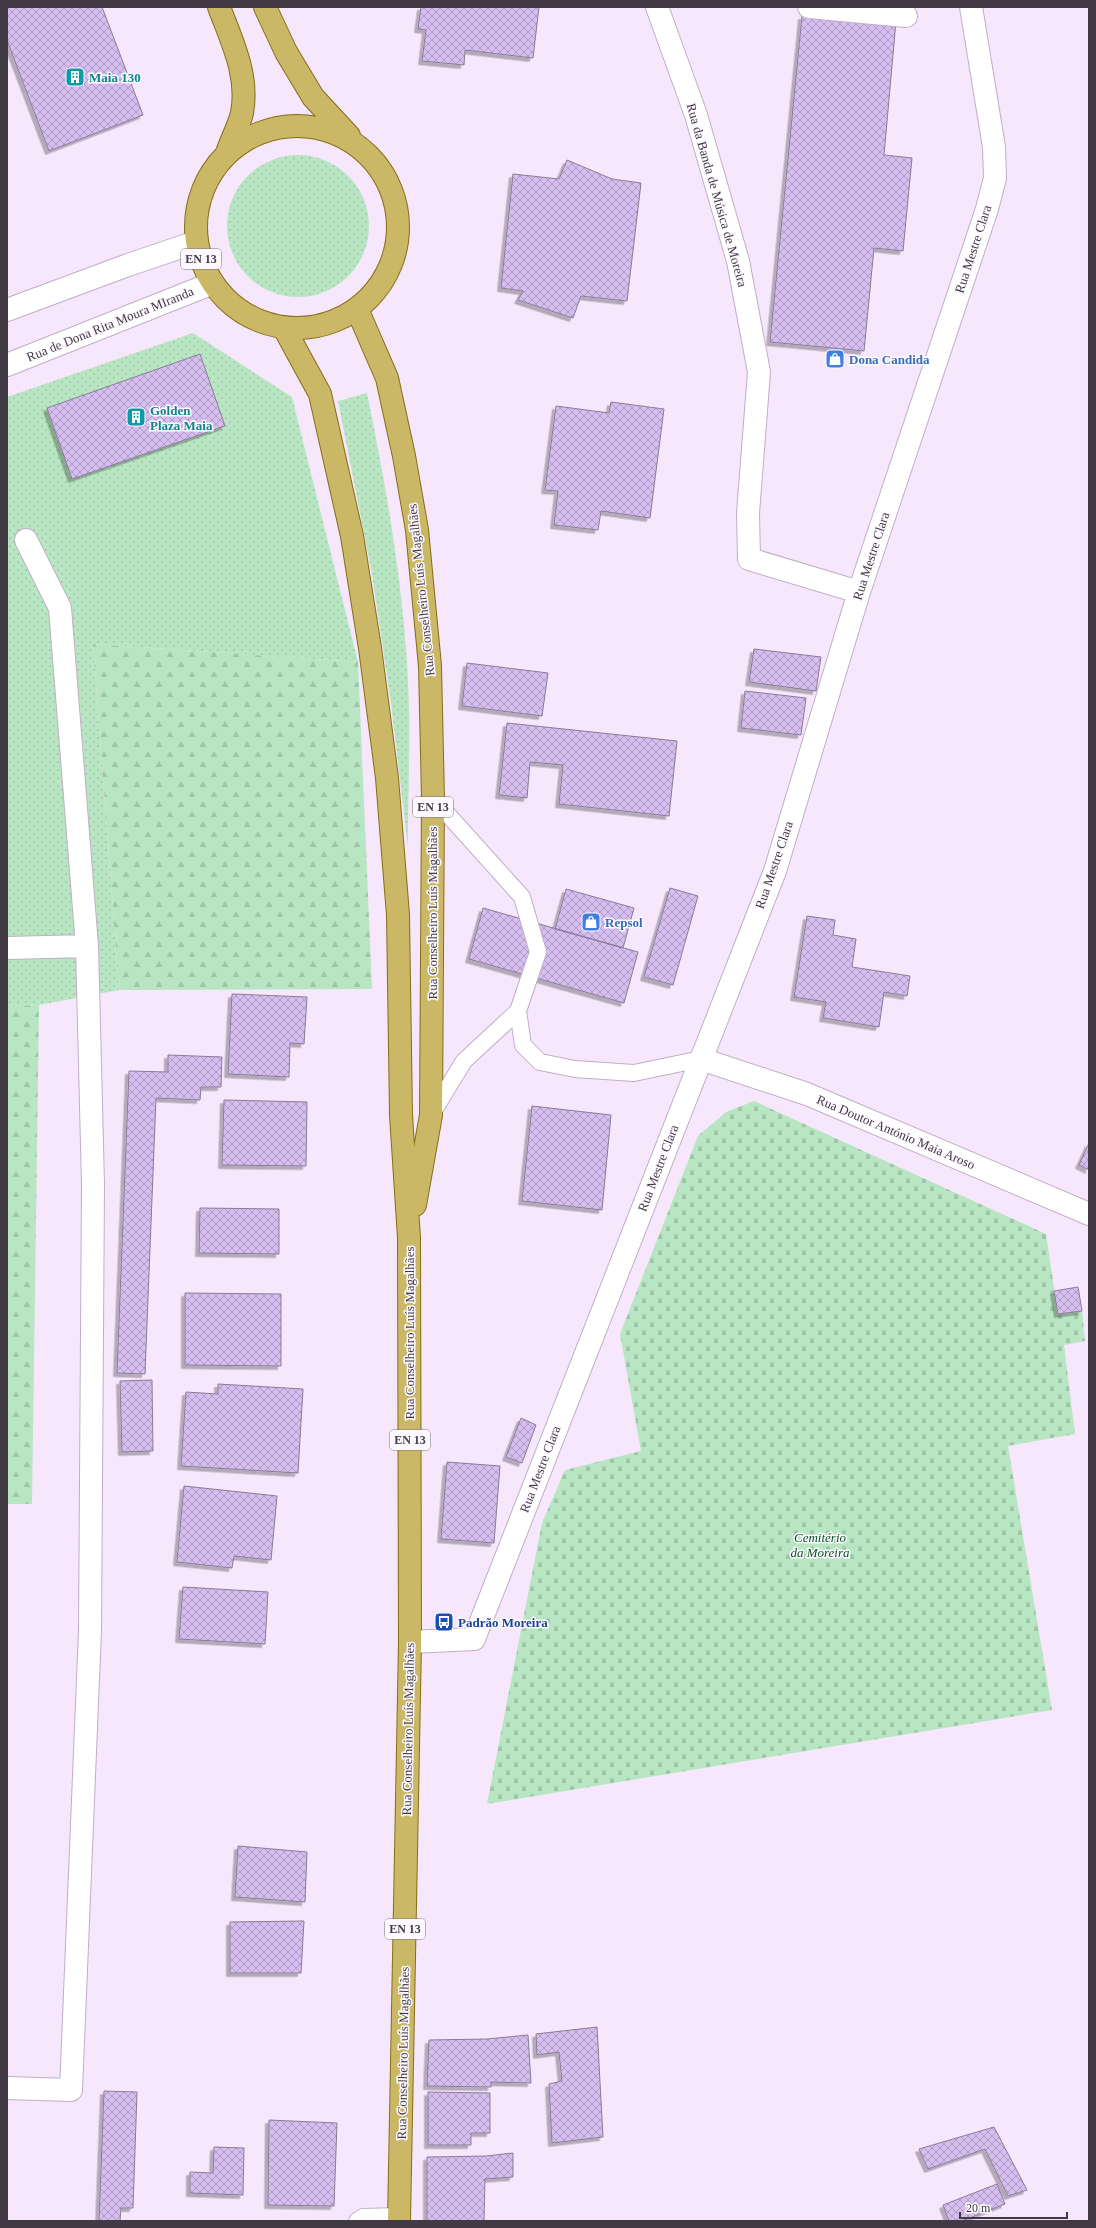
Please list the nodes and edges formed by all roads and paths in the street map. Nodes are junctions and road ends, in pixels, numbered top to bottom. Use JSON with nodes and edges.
{"nodes":[{"id":1,"x":219,"y":7,"type":"edge"},
{"id":2,"x":265,"y":7,"type":"edge"},
{"id":3,"x":657,"y":7,"type":"edge"},
{"id":4,"x":809,"y":7,"type":"edge"},
{"id":5,"x":971,"y":7,"type":"edge"},
{"id":6,"x":906,"y":16,"type":"dead end"},
{"id":7,"x":356,"y":143,"type":"junction"},
{"id":8,"x":226,"y":153,"type":"junction"},
{"id":9,"x":196,"y":242,"type":"junction"},
{"id":10,"x":213,"y":283,"type":"junction"},
{"id":11,"x":357,"y":309,"type":"junction"},
{"id":12,"x":7,"y":310,"type":"edge"},
{"id":13,"x":284,"y":328,"type":"junction"},
{"id":14,"x":7,"y":365,"type":"edge"},
{"id":15,"x":26,"y":540,"type":"dead end"},
{"id":16,"x":859,"y":592,"type":"junction"},
{"id":17,"x":433,"y":798,"type":"junction"},
{"id":18,"x":87,"y":946,"type":"junction"},
{"id":19,"x":7,"y":948,"type":"edge"},
{"id":20,"x":518,"y":1011,"type":"junction"},
{"id":21,"x":701,"y":1058,"type":"junction"},
{"id":22,"x":431,"y":1115,"type":"junction"},
{"id":23,"x":1089,"y":1214,"type":"edge"},
{"id":24,"x":409,"y":1238,"type":"junction"},
{"id":25,"x":410,"y":1642,"type":"junction"},
{"id":26,"x":7,"y":2088,"type":"edge"},
{"id":27,"x":399,"y":2218,"type":"edge"},
{"id":28,"x":357,"y":2221,"type":"edge"}],
"edges":[{"from":1,"to":8,"type":"main road","number":"EN 13"},
{"from":2,"to":7,"type":"main road","number":"EN 13"},
{"from":3,"to":16,"type":"street","name":"Rua da Banda de Música de Moreira"},
{"from":4,"to":6,"type":"street"},
{"from":5,"to":16,"type":"street","name":"Rua Mestre Clara"},
{"from":7,"to":8,"type":"main road","number":"EN 13"},
{"from":7,"to":11,"type":"main road","number":"EN 13"},
{"from":8,"to":9,"type":"main road","number":"EN 13"},
{"from":9,"to":10,"type":"main road","number":"EN 13"},
{"from":9,"to":12,"type":"street"},
{"from":10,"to":13,"type":"main road","number":"EN 13"},
{"from":10,"to":14,"type":"street","name":"Rua de Dona Rita Moura MIranda"},
{"from":11,"to":13,"type":"main road","number":"EN 13"},
{"from":11,"to":17,"type":"main road","name":"Rua Conselheiro Luís Magalhães","number":"EN 13"},
{"from":13,"to":24,"type":"main road","name":"Rua Conselheiro Luís Magalhães","number":"EN 13"},
{"from":15,"to":18,"type":"street"},
{"from":16,"to":21,"type":"street","name":"Rua Mestre Clara"},
{"from":17,"to":20,"type":"lane"},
{"from":17,"to":22,"type":"main road","name":"Rua Conselheiro Luís Magalhães","number":"EN 13"},
{"from":18,"to":19,"type":"street"},
{"from":18,"to":26,"type":"street"},
{"from":20,"to":21,"type":"lane"},
{"from":20,"to":22,"type":"lane"},
{"from":21,"to":23,"type":"street","name":"Rua Doutor António Maia Aroso"},
{"from":21,"to":25,"type":"street","name":"Rua Mestre Clara"},
{"from":22,"to":24,"type":"main road","name":"Rua Conselheiro Luís Magalhães","number":"EN 13"},
{"from":24,"to":25,"type":"main road","name":"Rua Conselheiro Luís Magalhães","number":"EN 13"},
{"from":25,"to":27,"type":"main road","name":"Rua Conselheiro Luís Magalhães","number":"EN 13"},
{"from":27,"to":28,"type":"lane"}]}
